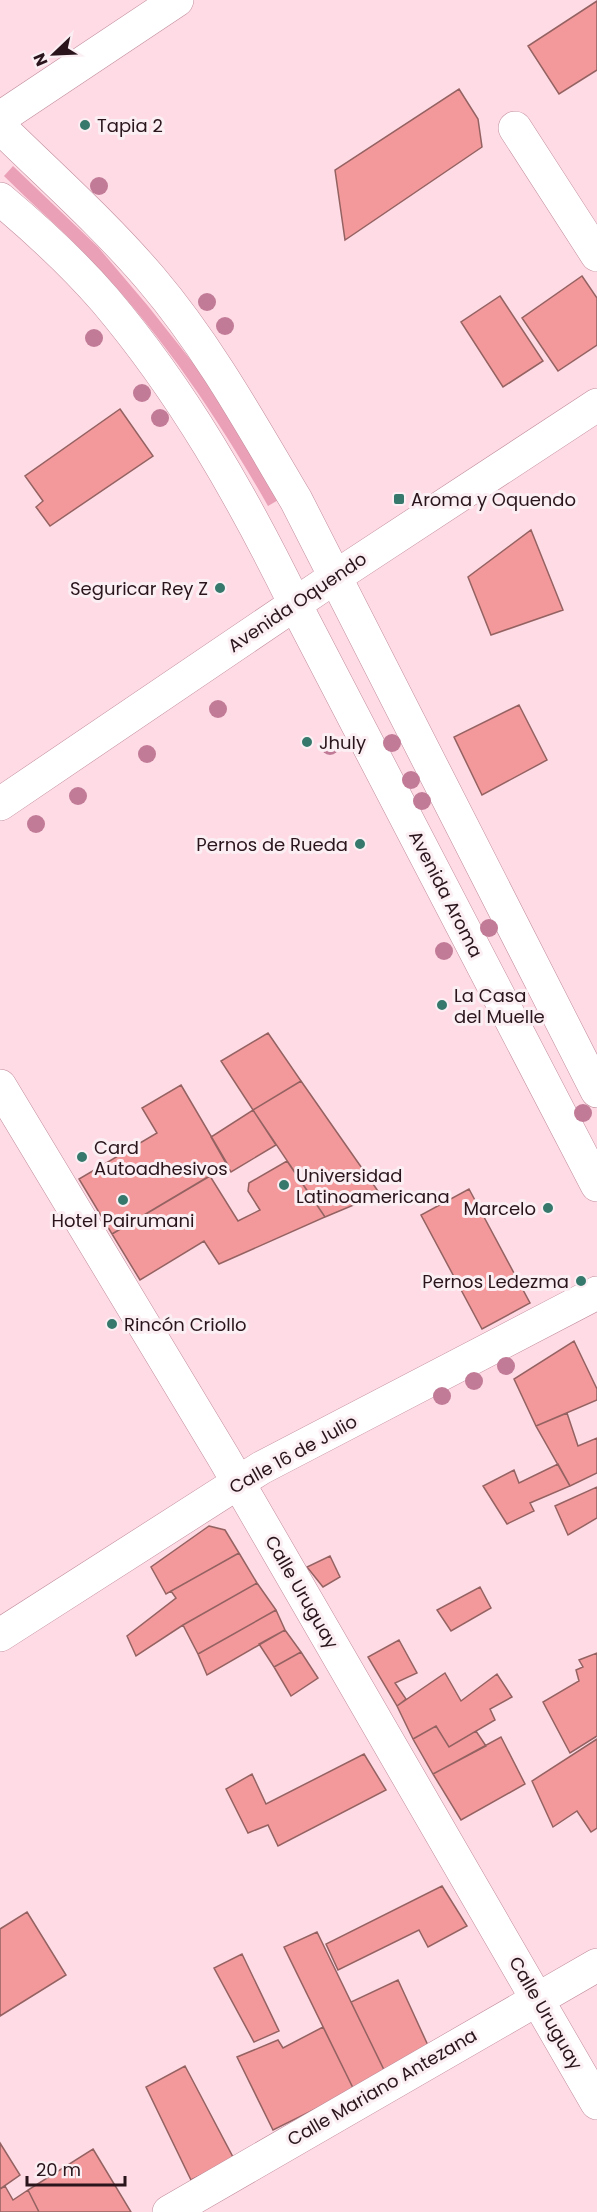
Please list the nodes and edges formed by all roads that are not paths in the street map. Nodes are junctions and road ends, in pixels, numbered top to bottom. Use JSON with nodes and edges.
{"nodes":[{"id":1,"x":177,"y":0,"type":"edge"},
{"id":2,"x":0,"y":118,"type":"edge"},
{"id":3,"x":0,"y":127,"type":"edge"},
{"id":4,"x":515,"y":128,"type":"dead end"},
{"id":5,"x":0,"y":199,"type":"edge"},
{"id":6,"x":597,"y":255,"type":"edge"},
{"id":7,"x":597,"y":405,"type":"edge"},
{"id":8,"x":334,"y":577,"type":"junction"},
{"id":9,"x":295,"y":604,"type":"junction"},
{"id":10,"x":0,"y":804,"type":"edge"},
{"id":11,"x":0,"y":1086,"type":"edge"},
{"id":12,"x":597,"y":1091,"type":"edge"},
{"id":13,"x":597,"y":1185,"type":"edge"},
{"id":14,"x":597,"y":1293,"type":"edge"},
{"id":15,"x":238,"y":1482,"type":"junction"},
{"id":16,"x":0,"y":1635,"type":"edge"},
{"id":17,"x":597,"y":1965,"type":"edge"},
{"id":18,"x":537,"y":1997,"type":"junction"},
{"id":19,"x":597,"y":2103,"type":"edge"},
{"id":20,"x":169,"y":2212,"type":"edge"}],
"edges":[{"from":1,"to":2,"type":"main road"},
{"from":3,"to":8,"type":"main road"},
{"from":4,"to":6,"type":"main road"},
{"from":5,"to":9,"type":"main road","name":"Avenida Aroma"},
{"from":7,"to":8,"type":"main road","name":"Avenida Oquendo"},
{"from":8,"to":9,"type":"main road","name":"Avenida Oquendo"},
{"from":8,"to":12,"type":"main road"},
{"from":9,"to":10,"type":"main road","name":"Avenida Oquendo"},
{"from":9,"to":13,"type":"main road","name":"Avenida Aroma"},
{"from":11,"to":15,"type":"main road","name":"Calle Uruguay"},
{"from":14,"to":15,"type":"main road","name":"Calle 16 de Julio"},
{"from":15,"to":16,"type":"main road","name":"Calle 16 de Julio"},
{"from":15,"to":18,"type":"main road","name":"Calle Uruguay"},
{"from":17,"to":18,"type":"main road","name":"Calle Mariano Antezana"},
{"from":18,"to":19,"type":"main road","name":"Calle Uruguay"},
{"from":18,"to":20,"type":"main road","name":"Calle Mariano Antezana"}]}
